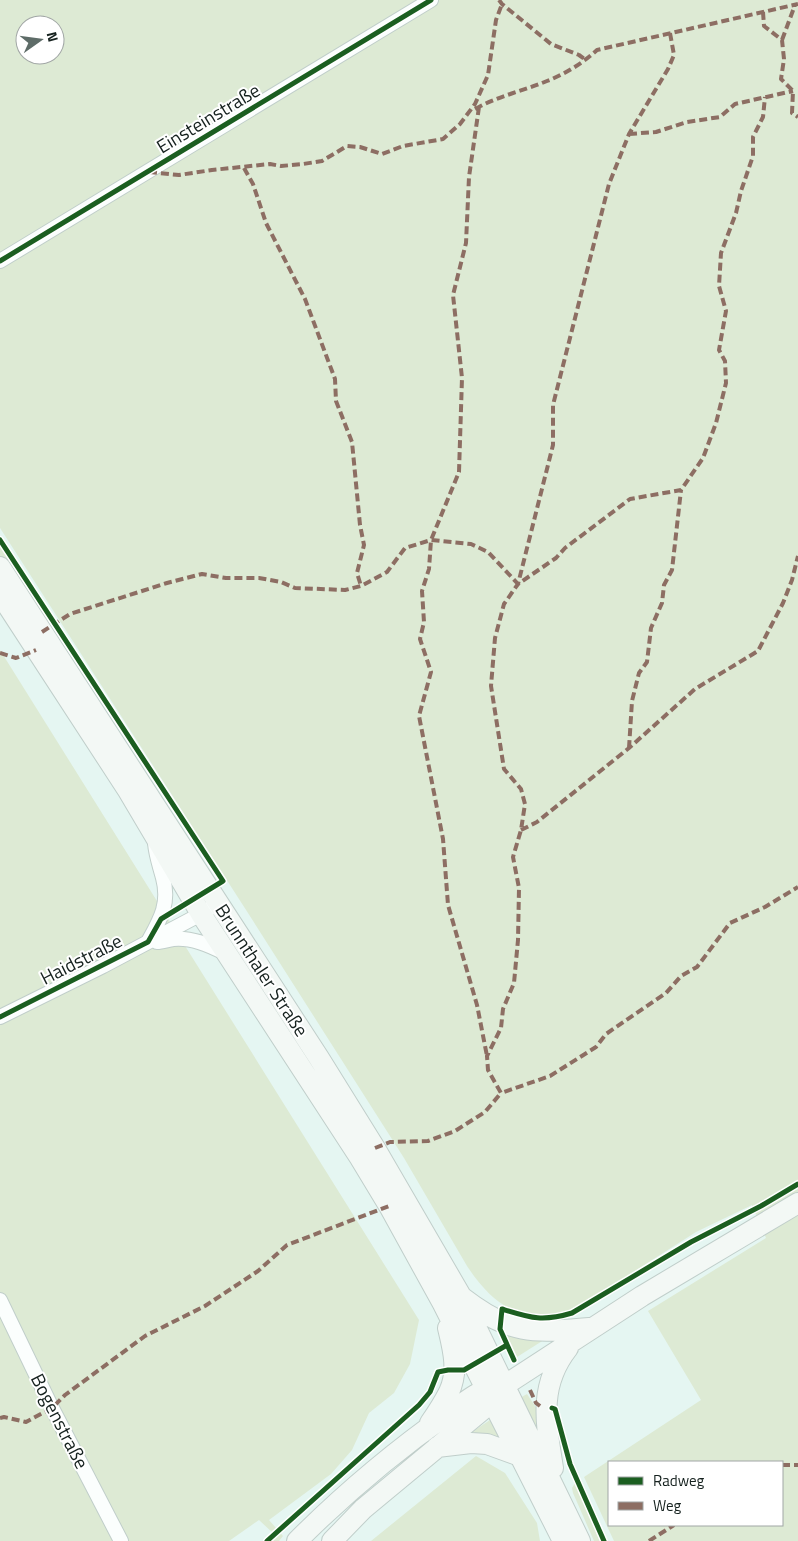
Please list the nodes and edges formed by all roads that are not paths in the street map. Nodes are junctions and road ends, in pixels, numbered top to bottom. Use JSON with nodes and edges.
{"nodes":[{"id":1,"x":431,"y":0,"type":"edge"},
{"id":2,"x":0,"y":261,"type":"edge"},
{"id":3,"x":0,"y":568,"type":"edge"},
{"id":4,"x":0,"y":594,"type":"edge"},
{"id":5,"x":155,"y":839,"type":"junction"},
{"id":6,"x":218,"y":903,"type":"junction"},
{"id":7,"x":201,"y":914,"type":"junction"},
{"id":8,"x":148,"y":942,"type":"junction"},
{"id":9,"x":227,"y":954,"type":"junction"},
{"id":10,"x":0,"y":1017,"type":"edge"},
{"id":11,"x":798,"y":1203,"type":"edge"},
{"id":12,"x":0,"y":1300,"type":"edge"},
{"id":13,"x":452,"y":1300,"type":"junction"},
{"id":14,"x":593,"y":1327,"type":"junction"},
{"id":15,"x":574,"y":1340,"type":"junction"},
{"id":16,"x":494,"y":1392,"type":"junction"},
{"id":17,"x":426,"y":1429,"type":"junction"},
{"id":18,"x":436,"y":1447,"type":"junction"},
{"id":19,"x":520,"y":1456,"type":"junction"},
{"id":20,"x":556,"y":1487,"type":"junction"},
{"id":21,"x":121,"y":1541,"type":"edge"},
{"id":22,"x":297,"y":1541,"type":"edge"},
{"id":23,"x":332,"y":1541,"type":"edge"},
{"id":24,"x":563,"y":1541,"type":"edge"},
{"id":25,"x":580,"y":1541,"type":"edge"}],
"edges":[{"from":1,"to":2,"type":"street","name":"Einsteinstraße"},
{"from":3,"to":6,"type":"main road","name":"Brunnthaler Straße"},
{"from":4,"to":5,"type":"main road","name":"Brunnthaler Straße"},
{"from":5,"to":7,"type":"main road","name":"Brunnthaler Straße"},
{"from":5,"to":8,"type":"street","name":"Haidstraße"},
{"from":6,"to":7,"type":"street","name":"Haidstraße"},
{"from":6,"to":13,"type":"main road","name":"Brunnthaler Straße"},
{"from":7,"to":8,"type":"street","name":"Haidstraße"},
{"from":7,"to":9,"type":"main road","name":"Brunnthaler Straße"},
{"from":8,"to":9,"type":"street","name":"Haidstraße"},
{"from":8,"to":10,"type":"street","name":"Haidstraße"},
{"from":9,"to":13,"type":"main road","name":"Brunnthaler Straße"},
{"from":11,"to":14,"type":"main road"},
{"from":12,"to":21,"type":"street","name":"Bogenstraße"},
{"from":13,"to":14,"type":"main road"},
{"from":13,"to":16,"type":"main road","name":"Brunnthaler Straße"},
{"from":13,"to":17,"type":"main road"},
{"from":14,"to":15,"type":"main road"},
{"from":15,"to":16,"type":"main road"},
{"from":15,"to":20,"type":"main road"},
{"from":16,"to":17,"type":"main road"},
{"from":16,"to":18,"type":"main road"},
{"from":16,"to":19,"type":"main road"},
{"from":16,"to":20,"type":"main road"},
{"from":17,"to":22,"type":"main road"},
{"from":18,"to":19,"type":"main road"},
{"from":18,"to":23,"type":"main road"},
{"from":19,"to":24,"type":"main road"},
{"from":20,"to":25,"type":"main road"}]}
